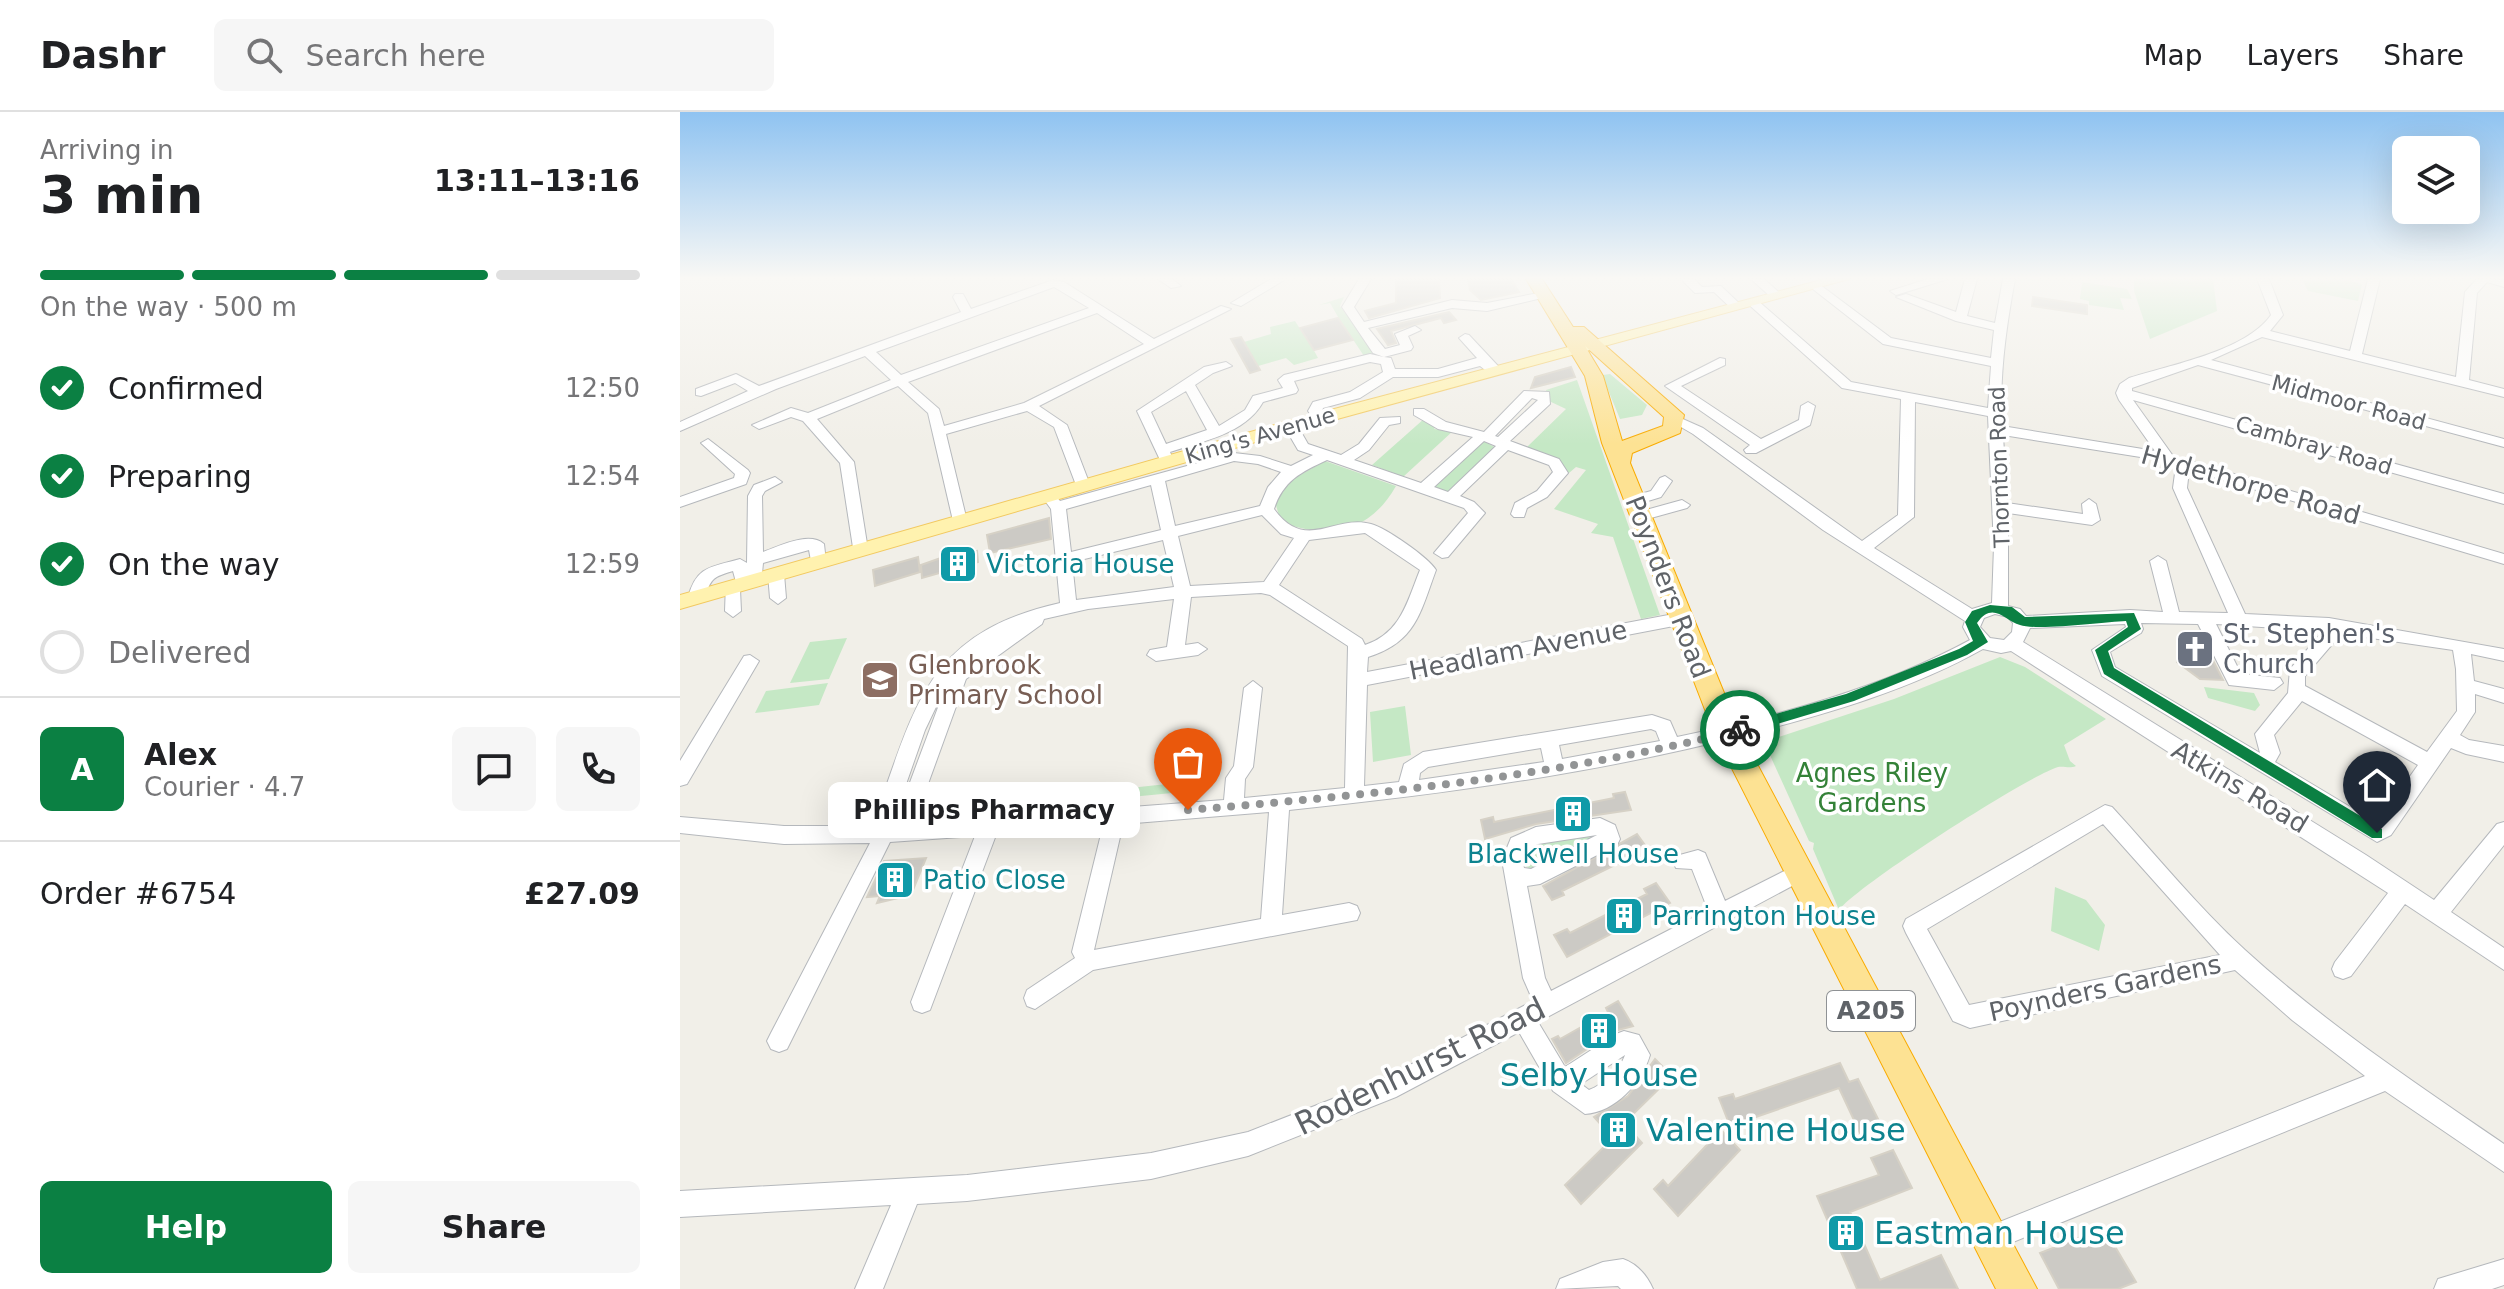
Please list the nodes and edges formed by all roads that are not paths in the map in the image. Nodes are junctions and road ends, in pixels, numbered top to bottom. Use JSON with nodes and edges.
{"nodes":[{"id":1,"x":919,"y":334,"type":"edge"},
{"id":2,"x":1028,"y":334,"type":"edge"},
{"id":3,"x":1137,"y":334,"type":"edge"},
{"id":4,"x":1171,"y":334,"type":"edge"},
{"id":5,"x":1367,"y":334,"type":"edge"},
{"id":6,"x":1401,"y":334,"type":"edge"},
{"id":7,"x":1574,"y":334,"type":"edge"},
{"id":8,"x":1635,"y":334,"type":"edge"},
{"id":9,"x":1782,"y":334,"type":"edge"},
{"id":10,"x":1878,"y":334,"type":"edge"},
{"id":11,"x":1999,"y":334,"type":"edge"},
{"id":12,"x":2260,"y":334,"type":"edge"},
{"id":13,"x":2266,"y":334,"type":"edge"},
{"id":14,"x":2360,"y":334,"type":"edge"},
{"id":15,"x":2467,"y":334,"type":"edge"},
{"id":16,"x":1465,"y":338,"type":"dead end"},
{"id":17,"x":1151,"y":343,"type":"junction"},
{"id":18,"x":1585,"y":347,"type":"junction"},
{"id":19,"x":868,"y":352,"type":"junction"},
{"id":20,"x":2355,"y":356,"type":"junction"},
{"id":21,"x":2196,"y":360,"type":"junction"},
{"id":22,"x":1720,"y":362,"type":"dead end"},
{"id":23,"x":1997,"y":363,"type":"junction"},
{"id":24,"x":1226,"y":366,"type":"dead end"},
{"id":25,"x":1490,"y":366,"type":"junction"},
{"id":26,"x":1389,"y":368,"type":"junction"},
{"id":27,"x":897,"y":381,"type":"junction"},
{"id":28,"x":2462,"y":383,"type":"junction"},
{"id":29,"x":1186,"y":385,"type":"junction"},
{"id":30,"x":701,"y":392,"type":"dead end"},
{"id":31,"x":759,"y":392,"type":"junction"},
{"id":32,"x":2123,"y":393,"type":"junction"},
{"id":33,"x":2504,"y":393,"type":"edge"},
{"id":34,"x":1908,"y":398,"type":"junction"},
{"id":35,"x":1029,"y":406,"type":"junction"},
{"id":36,"x":1808,"y":406,"type":"dead end"},
{"id":37,"x":1419,"y":412,"type":"dead end"},
{"id":38,"x":808,"y":418,"type":"junction"},
{"id":39,"x":1320,"y":418,"type":"junction"},
{"id":40,"x":1395,"y":420,"type":"dead end"},
{"id":41,"x":1994,"y":421,"type":"junction"},
{"id":42,"x":759,"y":425,"type":"dead end"},
{"id":43,"x":1291,"y":426,"type":"junction"},
{"id":44,"x":680,"y":427,"type":"edge"},
{"id":45,"x":1610,"y":429,"type":"junction"},
{"id":46,"x":1215,"y":431,"type":"junction"},
{"id":47,"x":1664,"y":431,"type":"junction"},
{"id":48,"x":939,"y":432,"type":"junction"},
{"id":49,"x":1484,"y":436,"type":"junction"},
{"id":50,"x":708,"y":443,"type":"dead end"},
{"id":51,"x":1504,"y":443,"type":"junction"},
{"id":52,"x":2504,"y":443,"type":"edge"},
{"id":53,"x":1760,"y":445,"type":"junction"},
{"id":54,"x":1328,"y":454,"type":"junction"},
{"id":55,"x":1165,"y":456,"type":"junction"},
{"id":56,"x":1734,"y":458,"type":"junction"},
{"id":57,"x":1344,"y":460,"type":"junction"},
{"id":58,"x":2176,"y":461,"type":"junction"},
{"id":59,"x":1621,"y":462,"type":"junction"},
{"id":60,"x":1291,"y":471,"type":"junction"},
{"id":61,"x":1157,"y":479,"type":"junction"},
{"id":62,"x":1665,"y":481,"type":"dead end"},
{"id":63,"x":775,"y":482,"type":"dead end"},
{"id":64,"x":1083,"y":485,"type":"junction"},
{"id":65,"x":1424,"y":488,"type":"junction"},
{"id":66,"x":1450,"y":498,"type":"junction"},
{"id":67,"x":2504,"y":499,"type":"edge"},
{"id":68,"x":1052,"y":501,"type":"junction"},
{"id":69,"x":680,"y":502,"type":"edge"},
{"id":70,"x":1682,"y":505,"type":"dead end"},
{"id":71,"x":2000,"y":507,"type":"junction"},
{"id":72,"x":1637,"y":508,"type":"junction"},
{"id":73,"x":1266,"y":509,"type":"junction"},
{"id":74,"x":1519,"y":514,"type":"dead end"},
{"id":75,"x":2092,"y":520,"type":"dead end"},
{"id":76,"x":959,"y":521,"type":"junction"},
{"id":77,"x":1171,"y":533,"type":"junction"},
{"id":78,"x":1304,"y":536,"type":"junction"},
{"id":79,"x":1863,"y":548,"type":"junction"},
{"id":80,"x":860,"y":550,"type":"junction"},
{"id":81,"x":1442,"y":553,"type":"dead end"},
{"id":82,"x":1064,"y":559,"type":"junction"},
{"id":83,"x":2504,"y":559,"type":"edge"},
{"id":84,"x":2158,"y":561,"type":"dead end"},
{"id":85,"x":818,"y":562,"type":"junction"},
{"id":86,"x":776,"y":574,"type":"junction"},
{"id":87,"x":746,"y":578,"type":"junction"},
{"id":88,"x":1269,"y":587,"type":"junction"},
{"id":89,"x":1183,"y":593,"type":"junction"},
{"id":90,"x":778,"y":598,"type":"dead end"},
{"id":91,"x":688,"y":600,"type":"edge"},
{"id":92,"x":2000,"y":608,"type":"junction"},
{"id":93,"x":1060,"y":609,"type":"junction"},
{"id":94,"x":733,"y":611,"type":"dead end"},
{"id":95,"x":2130,"y":616,"type":"junction"},
{"id":96,"x":2172,"y":616,"type":"junction"},
{"id":97,"x":2203,"y":616,"type":"junction"},
{"id":98,"x":2238,"y":617,"type":"junction"},
{"id":99,"x":1973,"y":618,"type":"junction"},
{"id":100,"x":1679,"y":619,"type":"junction"},
{"id":101,"x":2022,"y":622,"type":"junction"},
{"id":102,"x":2329,"y":624,"type":"junction"},
{"id":103,"x":1981,"y":642,"type":"junction"},
{"id":104,"x":2013,"y":644,"type":"junction"},
{"id":105,"x":2460,"y":645,"type":"junction"},
{"id":106,"x":1198,"y":649,"type":"dead end"},
{"id":107,"x":1175,"y":652,"type":"junction"},
{"id":108,"x":1359,"y":653,"type":"junction"},
{"id":109,"x":1156,"y":655,"type":"dead end"},
{"id":110,"x":2504,"y":655,"type":"edge"},
{"id":111,"x":750,"y":661,"type":"dead end"},
{"id":112,"x":1358,"y":680,"type":"junction"},
{"id":113,"x":2274,"y":683,"type":"dead end"},
{"id":114,"x":2466,"y":685,"type":"junction"},
{"id":115,"x":1253,"y":688,"type":"dead end"},
{"id":116,"x":2299,"y":691,"type":"junction"},
{"id":117,"x":2504,"y":696,"type":"edge"},
{"id":118,"x":1727,"y":733,"type":"junction"},
{"id":119,"x":2448,"y":738,"type":"junction"},
{"id":120,"x":1548,"y":739,"type":"junction"},
{"id":121,"x":1671,"y":746,"type":"junction"},
{"id":122,"x":2504,"y":754,"type":"edge"},
{"id":123,"x":2431,"y":763,"type":"junction"},
{"id":124,"x":2262,"y":765,"type":"junction"},
{"id":125,"x":1555,"y":770,"type":"junction"},
{"id":126,"x":680,"y":778,"type":"edge"},
{"id":127,"x":1408,"y":789,"type":"junction"},
{"id":128,"x":1354,"y":795,"type":"junction"},
{"id":129,"x":1280,"y":802,"type":"junction"},
{"id":130,"x":1233,"y":806,"type":"junction"},
{"id":131,"x":1115,"y":816,"type":"junction"},
{"id":132,"x":680,"y":825,"type":"edge"},
{"id":133,"x":989,"y":826,"type":"junction"},
{"id":134,"x":2504,"y":830,"type":"edge"},
{"id":135,"x":882,"y":833,"type":"junction"},
{"id":136,"x":1683,"y":862,"type":"dead end"},
{"id":137,"x":1800,"y":872,"type":"junction"},
{"id":138,"x":1517,"y":876,"type":"dead end"},
{"id":139,"x":2403,"y":890,"type":"junction"},
{"id":140,"x":1719,"y":912,"type":"junction"},
{"id":141,"x":1349,"y":913,"type":"dead end"},
{"id":142,"x":2436,"y":914,"type":"junction"},
{"id":143,"x":1271,"y":927,"type":"junction"},
{"id":144,"x":2237,"y":958,"type":"junction"},
{"id":145,"x":2504,"y":960,"type":"edge"},
{"id":146,"x":1088,"y":961,"type":"junction"},
{"id":147,"x":2343,"y":969,"type":"dead end"},
{"id":148,"x":1035,"y":998,"type":"dead end"},
{"id":149,"x":922,"y":1002,"type":"dead end"},
{"id":150,"x":1546,"y":1006,"type":"junction"},
{"id":151,"x":1523,"y":1018,"type":"junction"},
{"id":152,"x":779,"y":1041,"type":"dead end"},
{"id":153,"x":2384,"y":1077,"type":"junction"},
{"id":154,"x":1561,"y":1083,"type":"dead end"},
{"id":155,"x":2504,"y":1159,"type":"edge"},
{"id":156,"x":909,"y":1193,"type":"junction"},
{"id":157,"x":680,"y":1204,"type":"edge"},
{"id":158,"x":1991,"y":1238,"type":"junction"},
{"id":159,"x":2504,"y":1272,"type":"edge"},
{"id":160,"x":1636,"y":1284,"type":"edge"},
{"id":161,"x":869,"y":1289,"type":"edge"},
{"id":162,"x":1570,"y":1289,"type":"edge"},
{"id":163,"x":2017,"y":1289,"type":"edge"},
{"id":164,"x":2448,"y":1289,"type":"edge"}],
"edges":[{"from":1,"to":19,"type":"street"},
{"from":2,"to":27,"type":"street"},
{"from":3,"to":17,"type":"street"},
{"from":4,"to":17,"type":"street"},
{"from":5,"to":6,"type":"street"},
{"from":7,"to":18,"type":"highway","number":"A205"},
{"from":8,"to":18,"type":"main road","name":"King's Avenue"},
{"from":9,"to":34,"type":"street","name":"Hydethorpe Road"},
{"from":10,"to":23,"type":"street"},
{"from":11,"to":23,"type":"street","name":"Thornton Road"},
{"from":12,"to":21,"type":"street"},
{"from":13,"to":20,"type":"street"},
{"from":14,"to":20,"type":"street"},
{"from":15,"to":28,"type":"street"},
{"from":16,"to":25,"type":"street"},
{"from":17,"to":35,"type":"street"},
{"from":18,"to":25,"type":"main road","name":"King's Avenue"},
{"from":18,"to":45,"type":"highway","name":"Poynders Road","number":"A205"},
{"from":18,"to":47,"type":"highway","number":"A205"},
{"from":19,"to":27,"type":"street"},
{"from":19,"to":31,"type":"street"},
{"from":20,"to":28,"type":"street"},
{"from":21,"to":32,"type":"street"},
{"from":21,"to":52,"type":"street","name":"Midmoor Road"},
{"from":22,"to":53,"type":"street"},
{"from":23,"to":41,"type":"street","name":"Thornton Road"},
{"from":24,"to":29,"type":"street"},
{"from":25,"to":26,"type":"street"},
{"from":25,"to":39,"type":"main road","name":"King's Avenue"},
{"from":26,"to":39,"type":"street"},
{"from":26,"to":46,"type":"street"},
{"from":27,"to":38,"type":"street"},
{"from":27,"to":48,"type":"street"},
{"from":28,"to":33,"type":"street"},
{"from":29,"to":46,"type":"street"},
{"from":29,"to":55,"type":"street"},
{"from":30,"to":31,"type":"street"},
{"from":31,"to":44,"type":"street"},
{"from":32,"to":58,"type":"street"},
{"from":32,"to":67,"type":"street","name":"Cambray Road"},
{"from":34,"to":41,"type":"street","name":"Hydethorpe Road"},
{"from":34,"to":79,"type":"street"},
{"from":35,"to":48,"type":"street"},
{"from":35,"to":64,"type":"street"},
{"from":36,"to":53,"type":"street"},
{"from":37,"to":49,"type":"street"},
{"from":38,"to":42,"type":"street"},
{"from":38,"to":80,"type":"street"},
{"from":39,"to":43,"type":"main road","name":"King's Avenue"},
{"from":40,"to":57,"type":"street"},
{"from":41,"to":58,"type":"street","name":"Hydethorpe Road"},
{"from":41,"to":71,"type":"street","name":"Thornton Road"},
{"from":43,"to":54,"type":"street"},
{"from":43,"to":55,"type":"main road","name":"King's Avenue"},
{"from":45,"to":47,"type":"highway"},
{"from":45,"to":59,"type":"highway","name":"Poynders Road","number":"A205"},
{"from":46,"to":55,"type":"street"},
{"from":47,"to":56,"type":"street"},
{"from":47,"to":59,"type":"highway"},
{"from":48,"to":76,"type":"street"},
{"from":49,"to":51,"type":"street"},
{"from":49,"to":51,"type":"street"},
{"from":49,"to":65,"type":"street"},
{"from":50,"to":69,"type":"street"},
{"from":51,"to":66,"type":"street"},
{"from":51,"to":74,"type":"street"},
{"from":53,"to":56,"type":"street"},
{"from":54,"to":57,"type":"street"},
{"from":54,"to":60,"type":"street"},
{"from":55,"to":64,"type":"main road","name":"King's Avenue"},
{"from":56,"to":79,"type":"street"},
{"from":57,"to":65,"type":"street"},
{"from":58,"to":83,"type":"street","name":"Hydethorpe Road"},
{"from":58,"to":98,"type":"street"},
{"from":59,"to":72,"type":"highway","name":"Poynders Road","number":"A205"},
{"from":60,"to":61,"type":"street"},
{"from":60,"to":73,"type":"street"},
{"from":61,"to":68,"type":"street"},
{"from":61,"to":77,"type":"street"},
{"from":62,"to":72,"type":"street"},
{"from":63,"to":87,"type":"street"},
{"from":64,"to":68,"type":"main road","name":"King's Avenue"},
{"from":65,"to":66,"type":"street"},
{"from":66,"to":81,"type":"street"},
{"from":68,"to":76,"type":"main road","name":"King's Avenue"},
{"from":68,"to":82,"type":"street"},
{"from":70,"to":72,"type":"street"},
{"from":71,"to":75,"type":"street"},
{"from":71,"to":92,"type":"street","name":"Thornton Road"},
{"from":72,"to":100,"type":"highway","name":"Poynders Road","number":"A205"},
{"from":73,"to":77,"type":"street"},
{"from":73,"to":78,"type":"street"},
{"from":76,"to":80,"type":"main road","name":"King's Avenue"},
{"from":77,"to":82,"type":"street"},
{"from":77,"to":89,"type":"street"},
{"from":78,"to":88,"type":"street"},
{"from":78,"to":108,"type":"street"},
{"from":79,"to":99,"type":"street"},
{"from":80,"to":85,"type":"main road","name":"King's Avenue"},
{"from":82,"to":93,"type":"street"},
{"from":84,"to":96,"type":"street"},
{"from":85,"to":86,"type":"main road","name":"King's Avenue"},
{"from":85,"to":87,"type":"street"},
{"from":86,"to":87,"type":"main road","name":"King's Avenue"},
{"from":86,"to":90,"type":"street"},
{"from":87,"to":91,"type":"main road","name":"King's Avenue"},
{"from":87,"to":94,"type":"street"},
{"from":88,"to":89,"type":"street"},
{"from":88,"to":108,"type":"street"},
{"from":89,"to":93,"type":"street"},
{"from":89,"to":107,"type":"street"},
{"from":92,"to":99,"type":"street"},
{"from":92,"to":101,"type":"street"},
{"from":93,"to":135,"type":"street"},
{"from":95,"to":96,"type":"street"},
{"from":95,"to":101,"type":"street"},
{"from":95,"to":124,"type":"street"},
{"from":96,"to":97,"type":"street"},
{"from":97,"to":98,"type":"street"},
{"from":97,"to":113,"type":"street"},
{"from":98,"to":102,"type":"street"},
{"from":99,"to":103,"type":"street"},
{"from":100,"to":112,"type":"street","name":"Headlam Avenue"},
{"from":100,"to":118,"type":"highway","name":"Poynders Road","number":"A205"},
{"from":101,"to":104,"type":"street"},
{"from":102,"to":105,"type":"street"},
{"from":102,"to":116,"type":"street"},
{"from":103,"to":104,"type":"street"},
{"from":103,"to":118,"type":"street"},
{"from":104,"to":139,"type":"street","name":"Atkins Road"},
{"from":105,"to":110,"type":"street"},
{"from":105,"to":114,"type":"street"},
{"from":106,"to":107,"type":"street"},
{"from":107,"to":109,"type":"street"},
{"from":108,"to":112,"type":"street"},
{"from":111,"to":126,"type":"street"},
{"from":112,"to":128,"type":"street"},
{"from":114,"to":117,"type":"street"},
{"from":114,"to":119,"type":"street"},
{"from":115,"to":130,"type":"street"},
{"from":116,"to":123,"type":"street"},
{"from":116,"to":124,"type":"street"},
{"from":118,"to":121,"type":"street"},
{"from":118,"to":137,"type":"highway","name":"Poynders Road","number":"A205"},
{"from":119,"to":122,"type":"street"},
{"from":119,"to":123,"type":"street"},
{"from":120,"to":121,"type":"street"},
{"from":120,"to":125,"type":"street"},
{"from":120,"to":127,"type":"street"},
{"from":121,"to":125,"type":"street"},
{"from":123,"to":124,"type":"street"},
{"from":125,"to":127,"type":"street"},
{"from":127,"to":128,"type":"street"},
{"from":128,"to":129,"type":"street"},
{"from":129,"to":130,"type":"street"},
{"from":129,"to":143,"type":"street"},
{"from":130,"to":131,"type":"street"},
{"from":131,"to":133,"type":"street"},
{"from":131,"to":146,"type":"street"},
{"from":132,"to":135,"type":"street"},
{"from":133,"to":135,"type":"street"},
{"from":133,"to":149,"type":"street"},
{"from":134,"to":142,"type":"street"},
{"from":135,"to":152,"type":"street"},
{"from":136,"to":140,"type":"street"},
{"from":137,"to":140,"type":"street","name":"Rodenhurst Road"},
{"from":137,"to":158,"type":"highway","name":"Poynders Road","number":"A205"},
{"from":138,"to":150,"type":"street"},
{"from":139,"to":142,"type":"street","name":"Atkins Road"},
{"from":139,"to":147,"type":"street"},
{"from":140,"to":150,"type":"street","name":"Rodenhurst Road"},
{"from":141,"to":143,"type":"street"},
{"from":142,"to":145,"type":"street","name":"Atkins Road"},
{"from":143,"to":146,"type":"street"},
{"from":144,"to":144,"type":"street","name":"Poynders Gardens"},
{"from":144,"to":153,"type":"street","name":"Poynders Gardens"},
{"from":146,"to":148,"type":"street"},
{"from":150,"to":151,"type":"street","name":"Rodenhurst Road"},
{"from":151,"to":154,"type":"street"},
{"from":151,"to":156,"type":"street","name":"Rodenhurst Road"},
{"from":153,"to":155,"type":"street","name":"Poynders Gardens"},
{"from":153,"to":158,"type":"street"},
{"from":156,"to":157,"type":"street","name":"Rodenhurst Road"},
{"from":156,"to":161,"type":"street"},
{"from":158,"to":163,"type":"highway","name":"Poynders Road","number":"A205"},
{"from":159,"to":164,"type":"street"},
{"from":160,"to":162,"type":"street"}]}
